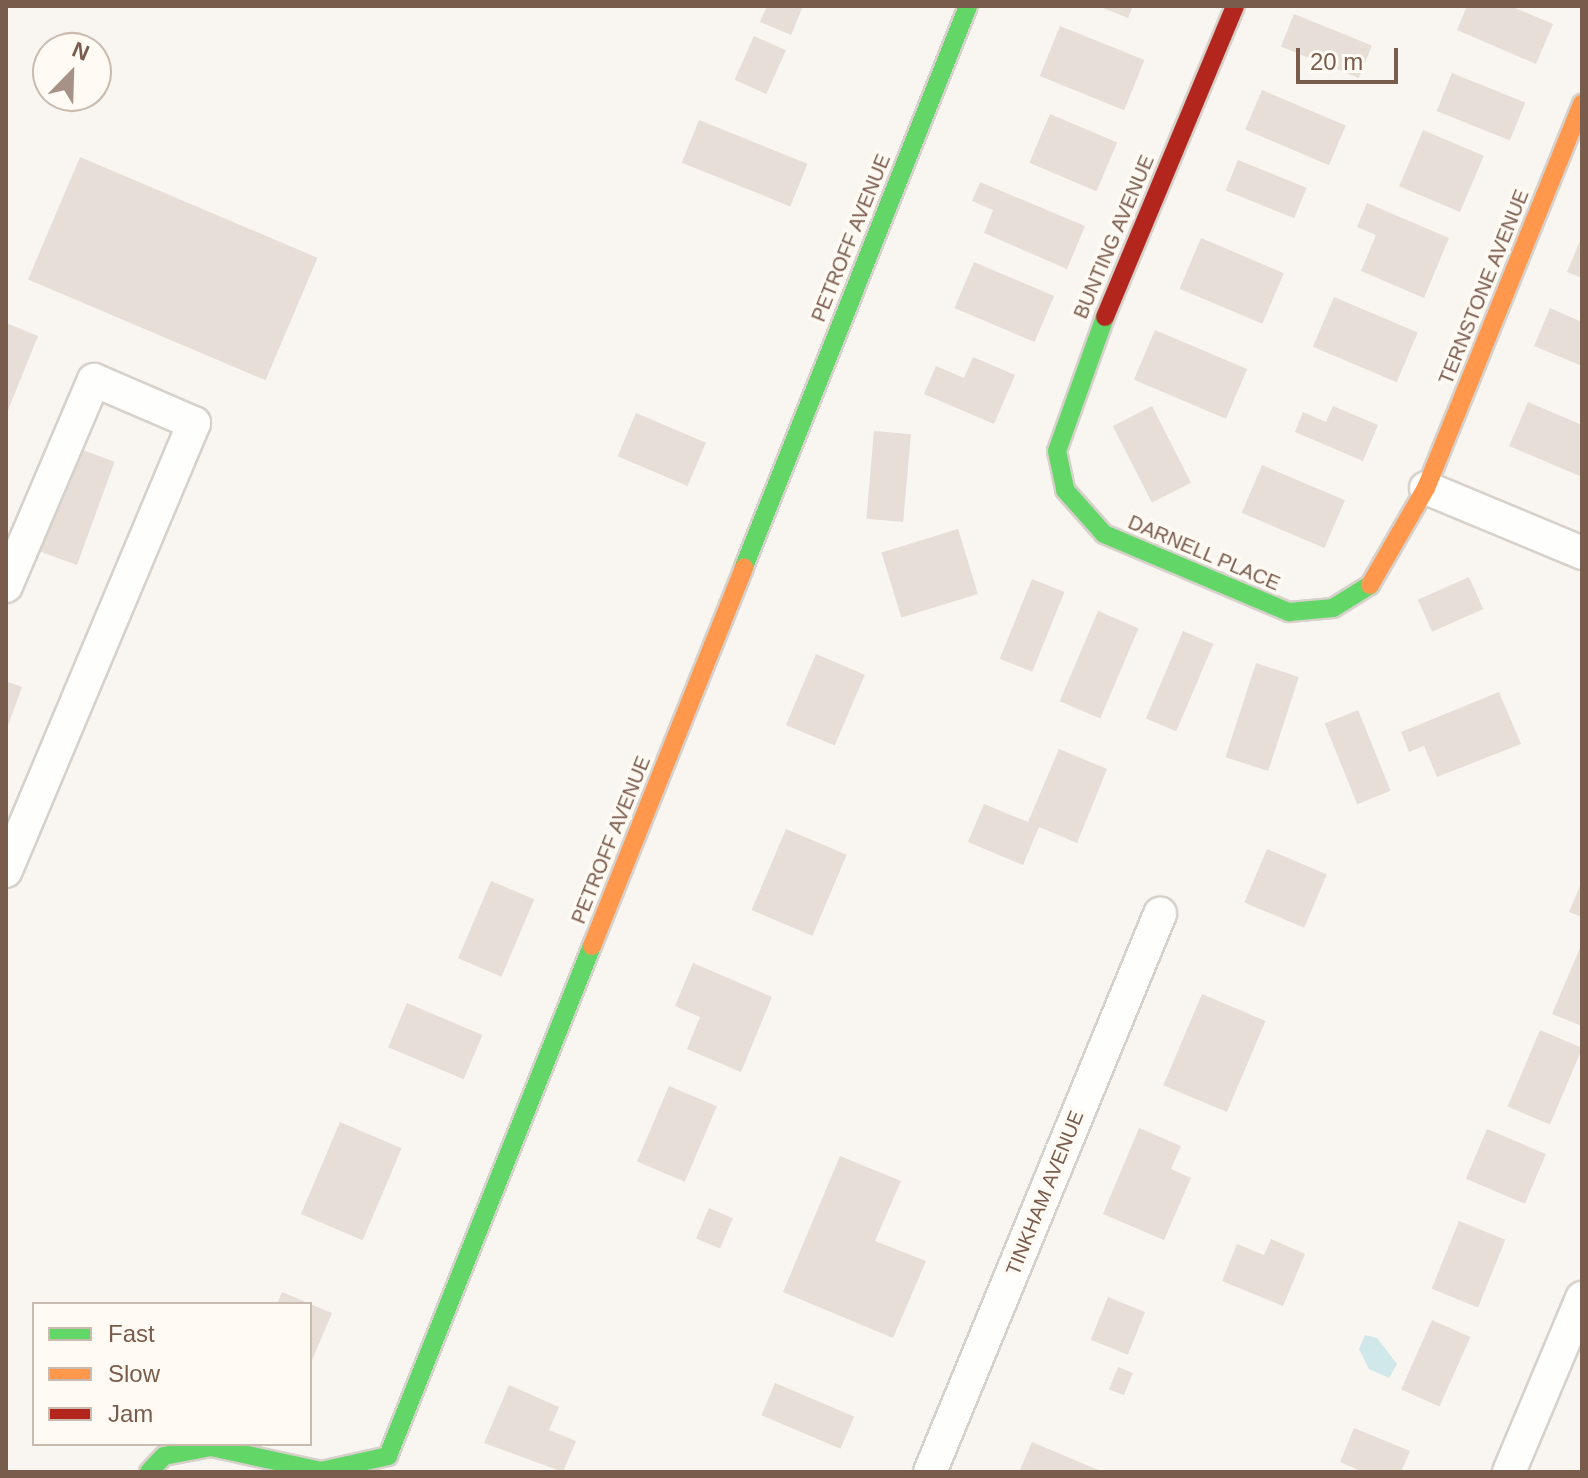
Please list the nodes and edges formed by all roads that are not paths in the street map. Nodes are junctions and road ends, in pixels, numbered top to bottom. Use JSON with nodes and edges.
{"nodes":[{"id":1,"x":968,"y":6,"type":"edge"},
{"id":2,"x":1235,"y":6,"type":"edge"},
{"id":3,"x":1582,"y":103,"type":"edge"},
{"id":4,"x":1426,"y":488,"type":"junction"},
{"id":5,"x":1065,"y":490,"type":"joint"},
{"id":6,"x":1582,"y":553,"type":"edge"},
{"id":7,"x":6,"y":586,"type":"edge"},
{"id":8,"x":6,"y":871,"type":"edge"},
{"id":9,"x":1160,"y":914,"type":"dead end"},
{"id":10,"x":1582,"y":1298,"type":"edge"},
{"id":11,"x":149,"y":1472,"type":"edge"},
{"id":12,"x":930,"y":1472,"type":"edge"},
{"id":13,"x":1509,"y":1472,"type":"edge"}],
"edges":[{"from":1,"to":11,"type":"street","name":"PETROFF AVENUE"},
{"from":2,"to":5,"type":"street","name":"BUNTING AVENUE"},
{"from":3,"to":4,"type":"street","name":"TERNSTONE AVENUE"},
{"from":4,"to":5,"type":"street","name":"DARNELL PLACE"},
{"from":4,"to":6,"type":"street"},
{"from":7,"to":8,"type":"street"},
{"from":9,"to":12,"type":"street","name":"TINKHAM AVENUE"},
{"from":10,"to":13,"type":"street"}]}
